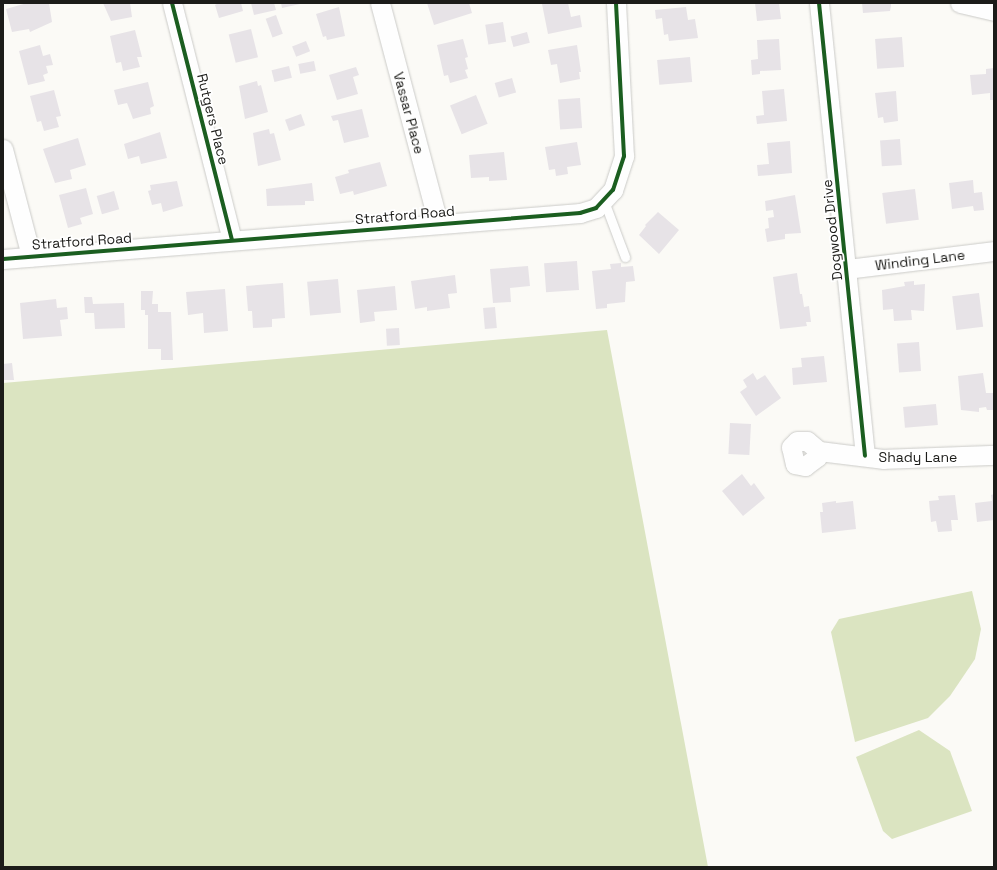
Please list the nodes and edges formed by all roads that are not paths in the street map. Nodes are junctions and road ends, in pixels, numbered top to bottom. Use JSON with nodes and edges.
{"nodes":[{"id":1,"x":172,"y":3,"type":"edge"},
{"id":2,"x":380,"y":3,"type":"edge"},
{"id":3,"x":616,"y":3,"type":"edge"},
{"id":4,"x":819,"y":3,"type":"edge"},
{"id":5,"x":960,"y":3,"type":"edge"},
{"id":6,"x":994,"y":11,"type":"edge"},
{"id":7,"x":3,"y":149,"type":"edge"},
{"id":8,"x":604,"y":201,"type":"junction"},
{"id":9,"x":438,"y":223,"type":"junction"},
{"id":10,"x":232,"y":240,"type":"junction"},
{"id":11,"x":994,"y":250,"type":"edge"},
{"id":12,"x":31,"y":256,"type":"junction"},
{"id":13,"x":625,"y":257,"type":"dead end"},
{"id":14,"x":3,"y":259,"type":"edge"},
{"id":15,"x":847,"y":269,"type":"junction"},
{"id":16,"x":819,"y":451,"type":"dead end"},
{"id":17,"x":994,"y":455,"type":"edge"},
{"id":18,"x":865,"y":456,"type":"junction"}],
"edges":[{"from":1,"to":10,"type":"street","name":"Rutgers Place"},
{"from":2,"to":9,"type":"street","name":"Vassar Place"},
{"from":3,"to":8,"type":"street","name":"Stratford Road"},
{"from":4,"to":15,"type":"street","name":"Dogwood Drive"},
{"from":5,"to":6,"type":"street"},
{"from":7,"to":12,"type":"street"},
{"from":8,"to":9,"type":"street","name":"Stratford Road"},
{"from":8,"to":13,"type":"lane"},
{"from":9,"to":10,"type":"street","name":"Stratford Road"},
{"from":10,"to":12,"type":"street","name":"Stratford Road"},
{"from":11,"to":15,"type":"street","name":"Winding Lane"},
{"from":12,"to":14,"type":"street","name":"Stratford Road"},
{"from":15,"to":18,"type":"street","name":"Dogwood Drive"},
{"from":16,"to":18,"type":"street","name":"Shady Lane"},
{"from":17,"to":18,"type":"street","name":"Shady Lane"}]}
